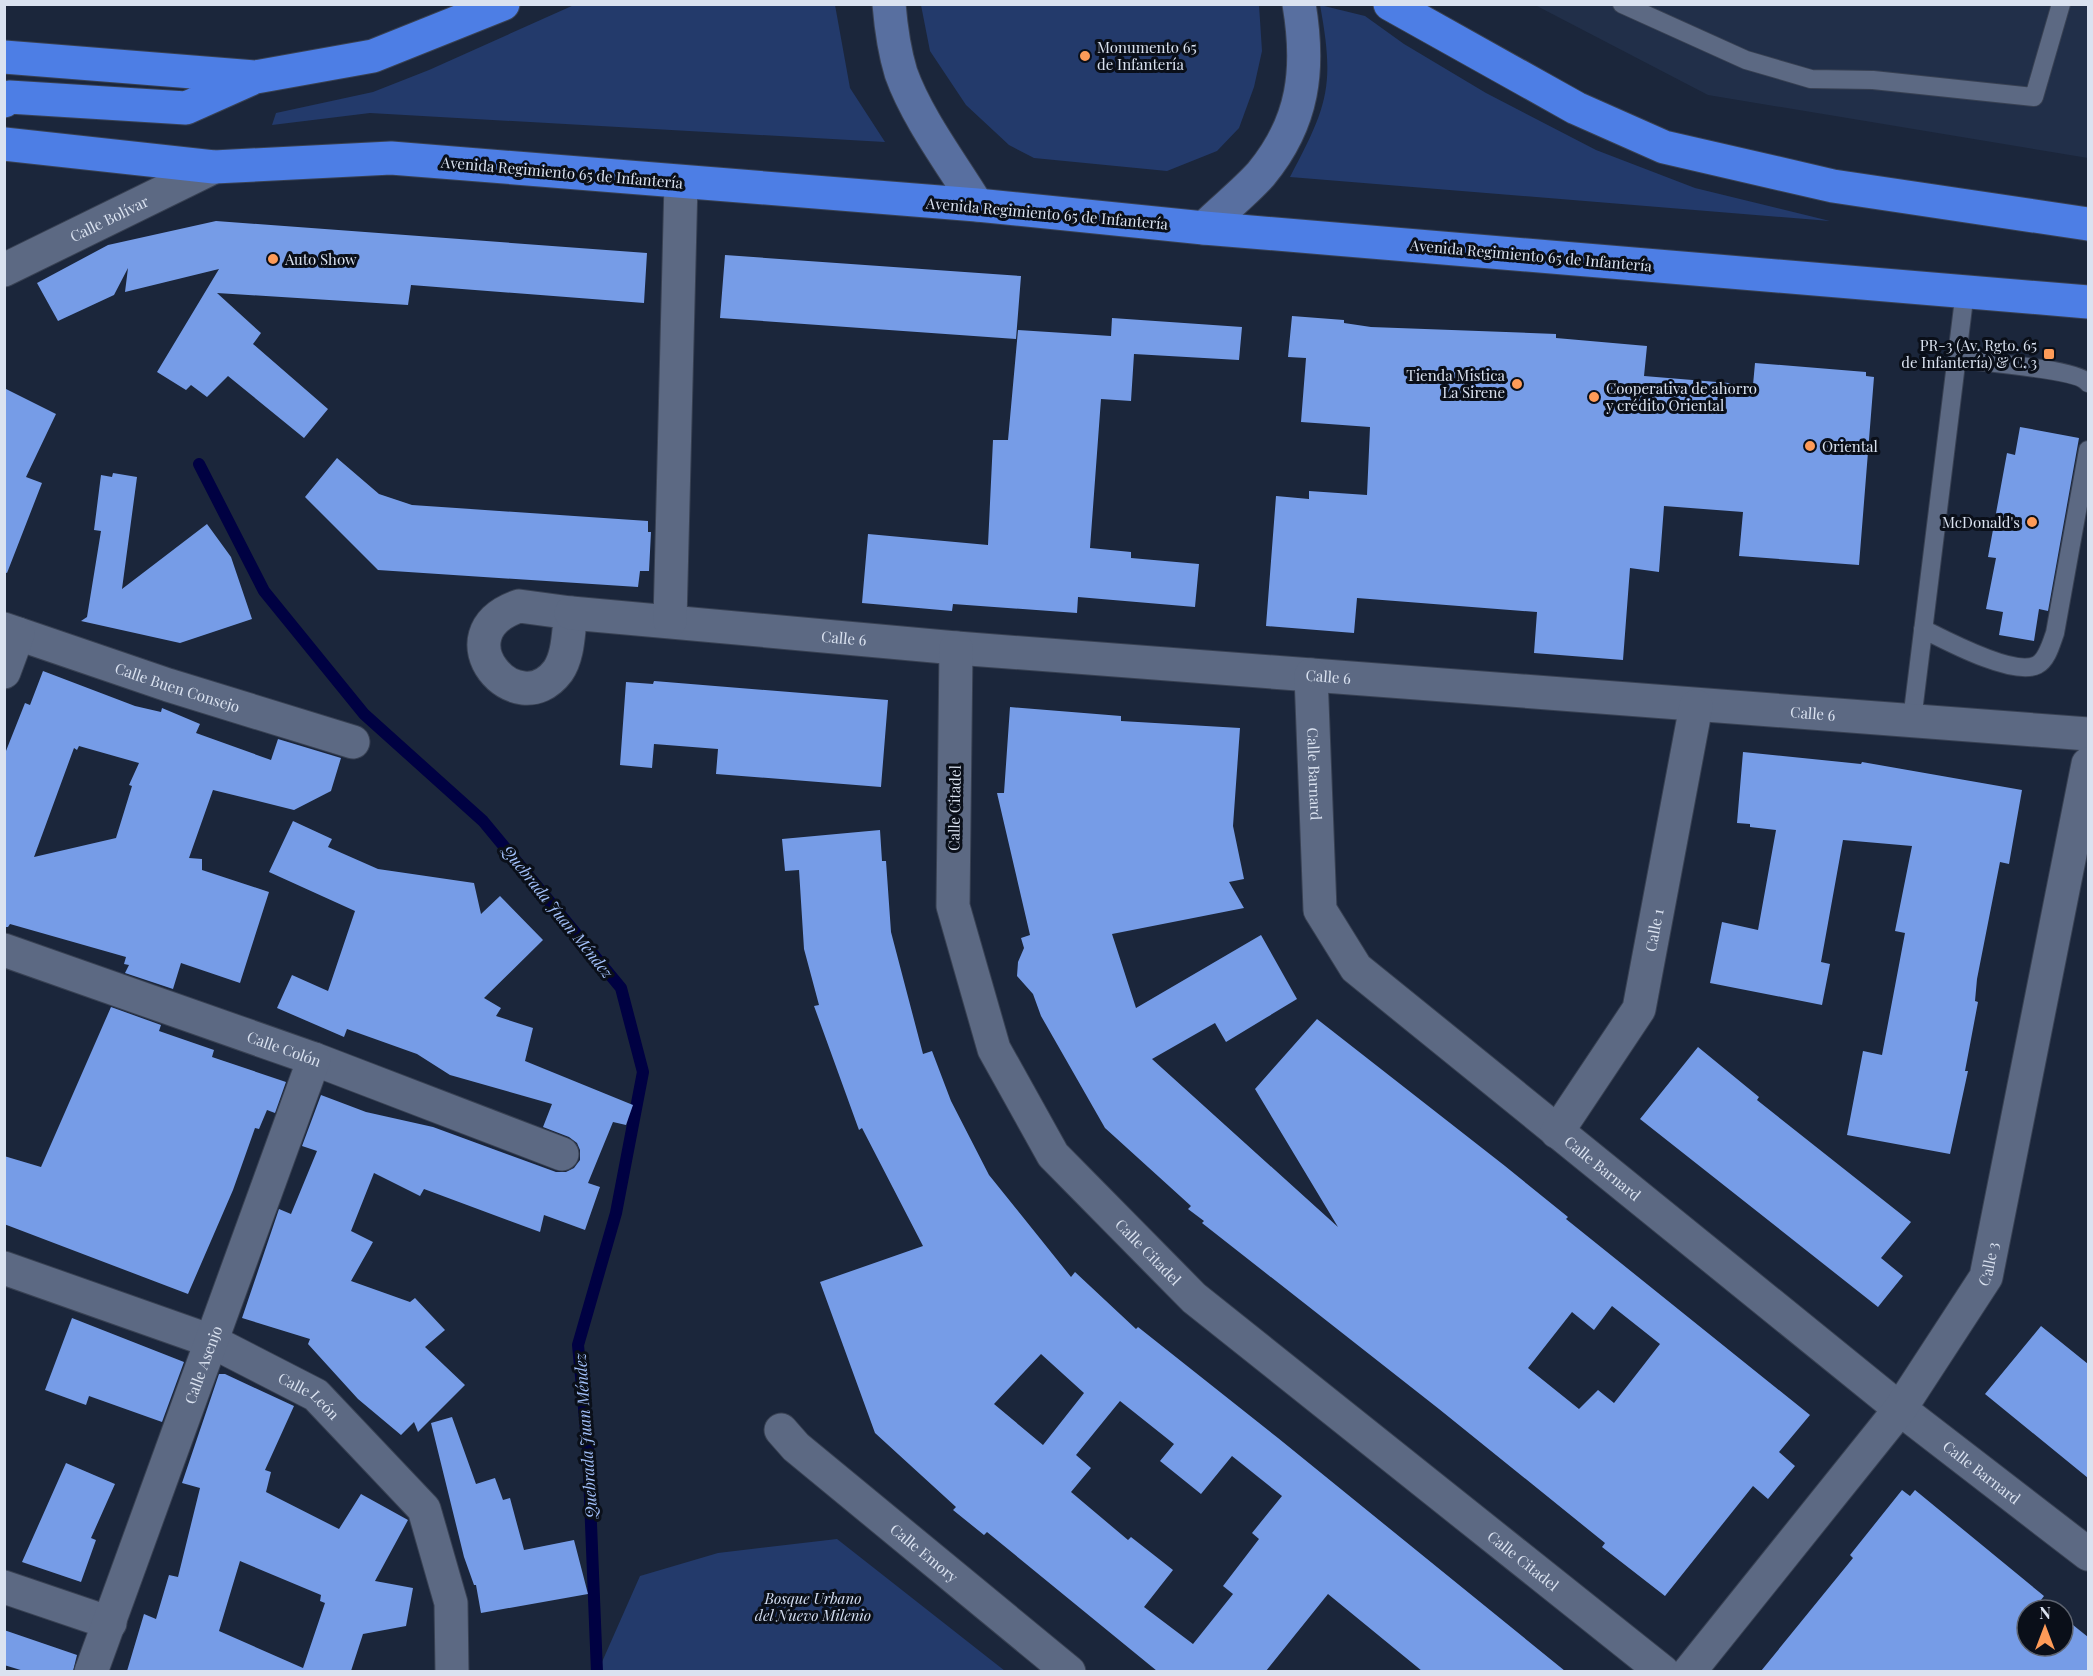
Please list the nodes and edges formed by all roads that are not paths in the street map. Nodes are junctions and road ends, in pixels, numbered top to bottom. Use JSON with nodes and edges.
{"nodes":[{"id":1,"x":503,"y":4,"type":"edge"},
{"id":2,"x":889,"y":4,"type":"edge"},
{"id":3,"x":1299,"y":4,"type":"edge"},
{"id":4,"x":1390,"y":4,"type":"edge"},
{"id":5,"x":1622,"y":4,"type":"edge"},
{"id":6,"x":2061,"y":4,"type":"edge"},
{"id":7,"x":4,"y":57,"type":"edge"},
{"id":8,"x":256,"y":77,"type":"junction"},
{"id":9,"x":4,"y":100,"type":"edge"},
{"id":10,"x":4,"y":144,"type":"edge"},
{"id":11,"x":214,"y":167,"type":"junction"},
{"id":12,"x":681,"y":182,"type":"junction"},
{"id":13,"x":977,"y":205,"type":"junction"},
{"id":14,"x":2088,"y":224,"type":"edge"},
{"id":15,"x":1204,"y":228,"type":"junction"},
{"id":16,"x":4,"y":270,"type":"edge"},
{"id":17,"x":1965,"y":291,"type":"junction"},
{"id":18,"x":2088,"y":302,"type":"edge"},
{"id":19,"x":1957,"y":359,"type":"junction"},
{"id":20,"x":2088,"y":383,"type":"edge"},
{"id":21,"x":2088,"y":450,"type":"edge"},
{"id":22,"x":571,"y":613,"type":"dead end"},
{"id":23,"x":670,"y":621,"type":"junction"},
{"id":24,"x":1923,"y":629,"type":"junction"},
{"id":25,"x":11,"y":631,"type":"edge"},
{"id":26,"x":956,"y":648,"type":"junction"},
{"id":27,"x":4,"y":672,"type":"edge"},
{"id":28,"x":1311,"y":675,"type":"junction"},
{"id":29,"x":1696,"y":706,"type":"junction"},
{"id":30,"x":1912,"y":720,"type":"junction"},
{"id":31,"x":2088,"y":734,"type":"edge"},
{"id":32,"x":353,"y":742,"type":"dead end"},
{"id":33,"x":2088,"y":764,"type":"edge"},
{"id":34,"x":4,"y":950,"type":"edge"},
{"id":35,"x":314,"y":1059,"type":"junction"},
{"id":36,"x":1557,"y":1132,"type":"junction"},
{"id":37,"x":562,"y":1154,"type":"dead end"},
{"id":38,"x":4,"y":1268,"type":"edge"},
{"id":39,"x":211,"y":1341,"type":"junction"},
{"id":40,"x":1900,"y":1409,"type":"junction"},
{"id":41,"x":781,"y":1431,"type":"dead end"},
{"id":42,"x":2088,"y":1554,"type":"edge"},
{"id":43,"x":4,"y":1587,"type":"edge"},
{"id":44,"x":110,"y":1623,"type":"junction"},
{"id":45,"x":91,"y":1671,"type":"edge"},
{"id":46,"x":452,"y":1671,"type":"edge"},
{"id":47,"x":1069,"y":1671,"type":"edge"},
{"id":48,"x":1663,"y":1671,"type":"edge"},
{"id":49,"x":1689,"y":1671,"type":"edge"}],
"edges":[{"from":1,"to":8,"type":"highway"},
{"from":2,"to":13,"type":"main road"},
{"from":3,"to":15,"type":"main road"},
{"from":4,"to":14,"type":"highway"},
{"from":5,"to":6,"type":"lane"},
{"from":7,"to":8,"type":"highway"},
{"from":8,"to":9,"type":"highway"},
{"from":10,"to":11,"type":"highway","name":"Avenida Regimiento 65 de Infantería"},
{"from":11,"to":12,"type":"highway","name":"Avenida Regimiento 65 de Infantería"},
{"from":11,"to":16,"type":"street","name":"Calle Bolívar"},
{"from":12,"to":13,"type":"highway","name":"Avenida Regimiento 65 de Infantería"},
{"from":12,"to":23,"type":"street"},
{"from":13,"to":15,"type":"highway","name":"Avenida Regimiento 65 de Infantería"},
{"from":15,"to":17,"type":"highway","name":"Avenida Regimiento 65 de Infantería"},
{"from":17,"to":18,"type":"highway","name":"Avenida Regimiento 65 de Infantería"},
{"from":17,"to":19,"type":"lane"},
{"from":19,"to":20,"type":"lane"},
{"from":19,"to":24,"type":"lane"},
{"from":21,"to":24,"type":"lane"},
{"from":22,"to":23,"type":"street","name":"Calle 6"},
{"from":23,"to":26,"type":"street","name":"Calle 6"},
{"from":24,"to":30,"type":"lane"},
{"from":25,"to":27,"type":"street"},
{"from":25,"to":32,"type":"street","name":"Calle Buen Consejo"},
{"from":26,"to":28,"type":"street","name":"Calle 6"},
{"from":26,"to":48,"type":"street","name":"Calle Citadel"},
{"from":28,"to":29,"type":"street","name":"Calle 6"},
{"from":28,"to":36,"type":"street","name":"Calle Barnard"},
{"from":29,"to":30,"type":"street","name":"Calle 6"},
{"from":29,"to":36,"type":"street","name":"Calle 1"},
{"from":30,"to":31,"type":"street","name":"Calle 6"},
{"from":33,"to":40,"type":"street","name":"Calle 3"},
{"from":34,"to":35,"type":"street","name":"Calle Colón"},
{"from":35,"to":37,"type":"street","name":"Calle Colón"},
{"from":35,"to":39,"type":"street","name":"Calle Asenjo"},
{"from":36,"to":40,"type":"street","name":"Calle Barnard"},
{"from":38,"to":39,"type":"street","name":"Calle León"},
{"from":39,"to":44,"type":"street","name":"Calle Asenjo"},
{"from":39,"to":46,"type":"street","name":"Calle León"},
{"from":40,"to":42,"type":"street","name":"Calle Barnard"},
{"from":40,"to":49,"type":"street","name":"Calle 3"},
{"from":41,"to":47,"type":"street","name":"Calle Emory"},
{"from":43,"to":44,"type":"street"},
{"from":44,"to":45,"type":"street","name":"Calle Asenjo"}]}
